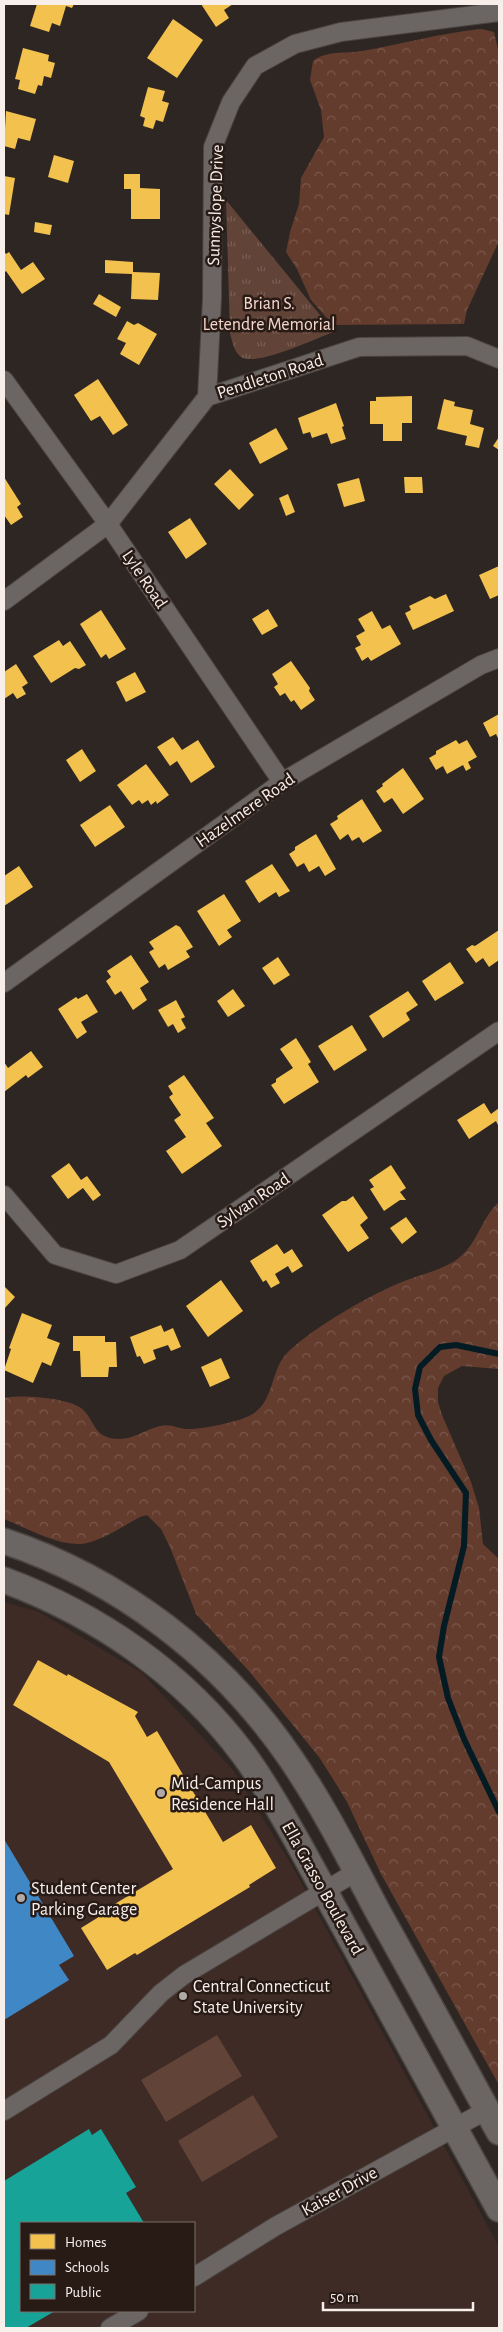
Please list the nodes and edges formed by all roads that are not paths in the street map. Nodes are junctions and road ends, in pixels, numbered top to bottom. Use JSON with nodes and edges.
{"nodes":[{"id":1,"x":499,"y":12,"type":"edge"},
{"id":2,"x":499,"y":359,"type":"edge"},
{"id":3,"x":4,"y":380,"type":"edge"},
{"id":4,"x":207,"y":396,"type":"junction"},
{"id":5,"x":108,"y":524,"type":"junction"},
{"id":6,"x":4,"y":601,"type":"edge"},
{"id":7,"x":499,"y":658,"type":"edge"},
{"id":8,"x":282,"y":782,"type":"junction"},
{"id":9,"x":4,"y":984,"type":"edge"},
{"id":10,"x":499,"y":1031,"type":"edge"},
{"id":11,"x":4,"y":1195,"type":"edge"},
{"id":12,"x":4,"y":1540,"type":"edge"},
{"id":13,"x":4,"y":1580,"type":"edge"},
{"id":14,"x":356,"y":1872,"type":"junction"},
{"id":15,"x":324,"y":1891,"type":"junction"},
{"id":16,"x":487,"y":2110,"type":"junction"},
{"id":17,"x":4,"y":2111,"type":"edge"},
{"id":18,"x":455,"y":2128,"type":"junction"},
{"id":19,"x":499,"y":2132,"type":"edge"},
{"id":20,"x":499,"y":2209,"type":"edge"},
{"id":21,"x":195,"y":2276,"type":"edge"},
{"id":22,"x":137,"y":2312,"type":"edge"},
{"id":23,"x":110,"y":2328,"type":"edge"}],
"edges":[{"from":1,"to":4,"type":"street","name":"Sunnyslope Drive"},
{"from":2,"to":4,"type":"street","name":"Pendleton Road"},
{"from":3,"to":5,"type":"street","name":"Lyle Road"},
{"from":4,"to":5,"type":"street","name":"Pendleton Road"},
{"from":5,"to":6,"type":"street","name":"Pendleton Road"},
{"from":5,"to":8,"type":"street","name":"Lyle Road"},
{"from":7,"to":8,"type":"street","name":"Hazelmere Road"},
{"from":8,"to":9,"type":"street","name":"Hazelmere Road"},
{"from":10,"to":11,"type":"street","name":"Sylvan Road"},
{"from":12,"to":14,"type":"main road","name":"Ella Grasso Boulevard"},
{"from":13,"to":15,"type":"main road","name":"Ella Grasso Boulevard"},
{"from":14,"to":15,"type":"street"},
{"from":14,"to":16,"type":"main road","name":"Ella Grasso Boulevard"},
{"from":15,"to":17,"type":"street"},
{"from":15,"to":18,"type":"main road","name":"Ella Grasso Boulevard"},
{"from":16,"to":18,"type":"street","name":"Kaiser Drive"},
{"from":16,"to":19,"type":"main road","name":"Ella Grasso Boulevard"},
{"from":18,"to":20,"type":"main road","name":"Ella Grasso Boulevard"},
{"from":18,"to":21,"type":"street","name":"Kaiser Drive"},
{"from":22,"to":23,"type":"street"}]}
